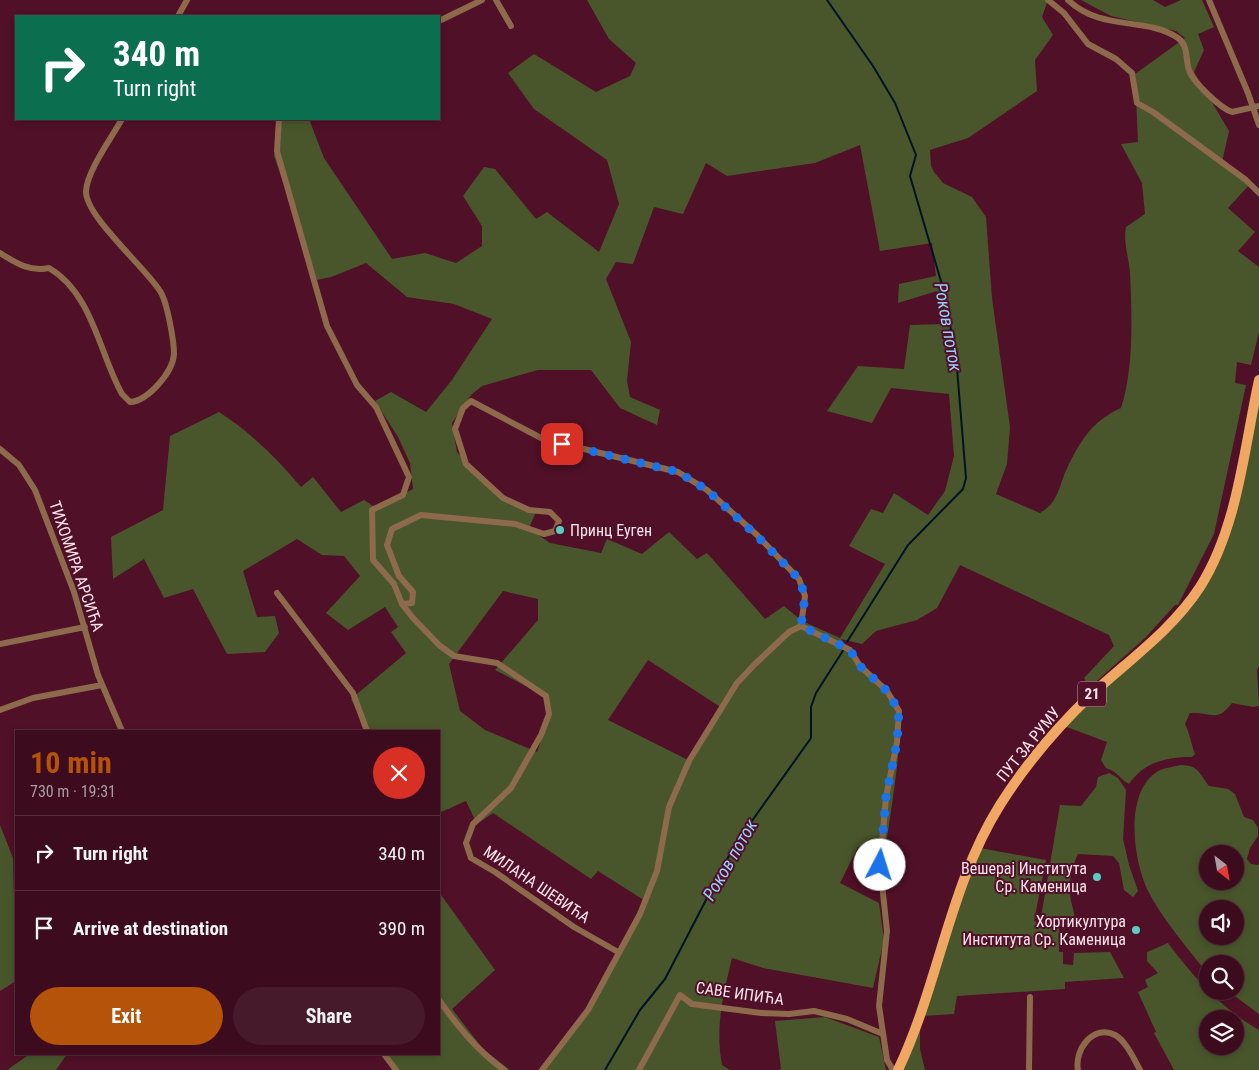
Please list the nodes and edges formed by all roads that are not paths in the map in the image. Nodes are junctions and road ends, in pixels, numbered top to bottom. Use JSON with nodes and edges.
{"nodes":[{"id":1,"x":187,"y":0,"type":"edge"},
{"id":2,"x":482,"y":0,"type":"edge"},
{"id":3,"x":496,"y":0,"type":"edge"},
{"id":4,"x":1048,"y":0,"type":"edge"},
{"id":5,"x":1068,"y":0,"type":"edge"},
{"id":6,"x":1209,"y":0,"type":"edge"},
{"id":7,"x":179,"y":15,"type":"edge"},
{"id":8,"x":440,"y":21,"type":"edge"},
{"id":9,"x":511,"y":26,"type":"dead end"},
{"id":10,"x":1256,"y":106,"type":"edge"},
{"id":11,"x":121,"y":120,"type":"edge"},
{"id":12,"x":279,"y":120,"type":"edge"},
{"id":13,"x":1259,"y":125,"type":"edge"},
{"id":14,"x":1259,"y":193,"type":"edge"},
{"id":15,"x":0,"y":252,"type":"edge"},
{"id":16,"x":1259,"y":380,"type":"edge"},
{"id":17,"x":0,"y":449,"type":"edge"},
{"id":18,"x":277,"y":593,"type":"dead end"},
{"id":19,"x":402,"y":604,"type":"junction"},
{"id":20,"x":801,"y":626,"type":"junction"},
{"id":21,"x":85,"y":627,"type":"junction"},
{"id":22,"x":0,"y":644,"type":"edge"},
{"id":23,"x":102,"y":685,"type":"junction"},
{"id":24,"x":0,"y":710,"type":"edge"},
{"id":25,"x":122,"y":730,"type":"edge"},
{"id":26,"x":368,"y":730,"type":"edge"},
{"id":27,"x":618,"y":952,"type":"junction"},
{"id":28,"x":1030,"y":997,"type":"dead end"},
{"id":29,"x":440,"y":1001,"type":"edge"},
{"id":30,"x":883,"y":1034,"type":"junction"},
{"id":31,"x":385,"y":1055,"type":"edge"},
{"id":32,"x":396,"y":1070,"type":"edge"},
{"id":33,"x":504,"y":1070,"type":"edge"},
{"id":34,"x":542,"y":1070,"type":"edge"},
{"id":35,"x":639,"y":1070,"type":"edge"},
{"id":36,"x":893,"y":1070,"type":"edge"},
{"id":37,"x":898,"y":1070,"type":"edge"},
{"id":38,"x":1029,"y":1070,"type":"edge"},
{"id":39,"x":1078,"y":1070,"type":"edge"},
{"id":40,"x":1140,"y":1070,"type":"edge"}],
"edges":[{"from":1,"to":7,"type":"street"},
{"from":2,"to":8,"type":"street"},
{"from":3,"to":9,"type":"street"},
{"from":4,"to":14,"type":"street"},
{"from":5,"to":10,"type":"street"},
{"from":6,"to":10,"type":"street"},
{"from":10,"to":13,"type":"street"},
{"from":11,"to":15,"type":"street"},
{"from":12,"to":19,"type":"street","name":"МИЛАНА ШЕВИЋА"},
{"from":16,"to":37,"type":"main road","name":"ПУТ ЗА РУМУ","number":"21"},
{"from":17,"to":21,"type":"street","name":"ТИХОМИРА АРСИЋА"},
{"from":18,"to":26,"type":"street"},
{"from":19,"to":20,"type":"street"},
{"from":19,"to":27,"type":"street","name":"МИЛАНА ШЕВИЋА"},
{"from":20,"to":27,"type":"street"},
{"from":20,"to":30,"type":"street"},
{"from":21,"to":22,"type":"street"},
{"from":21,"to":23,"type":"street","name":"ТИХОМИРА АРСИЋА"},
{"from":23,"to":24,"type":"street"},
{"from":23,"to":25,"type":"street","name":"ТИХОМИРА АРСИЋА"},
{"from":27,"to":34,"type":"street"},
{"from":28,"to":38,"type":"street"},
{"from":29,"to":33,"type":"street"},
{"from":30,"to":35,"type":"street","name":"САВЕ ИПИЋА"},
{"from":30,"to":36,"type":"street"},
{"from":31,"to":32,"type":"street"},
{"from":39,"to":40,"type":"street"}]}
